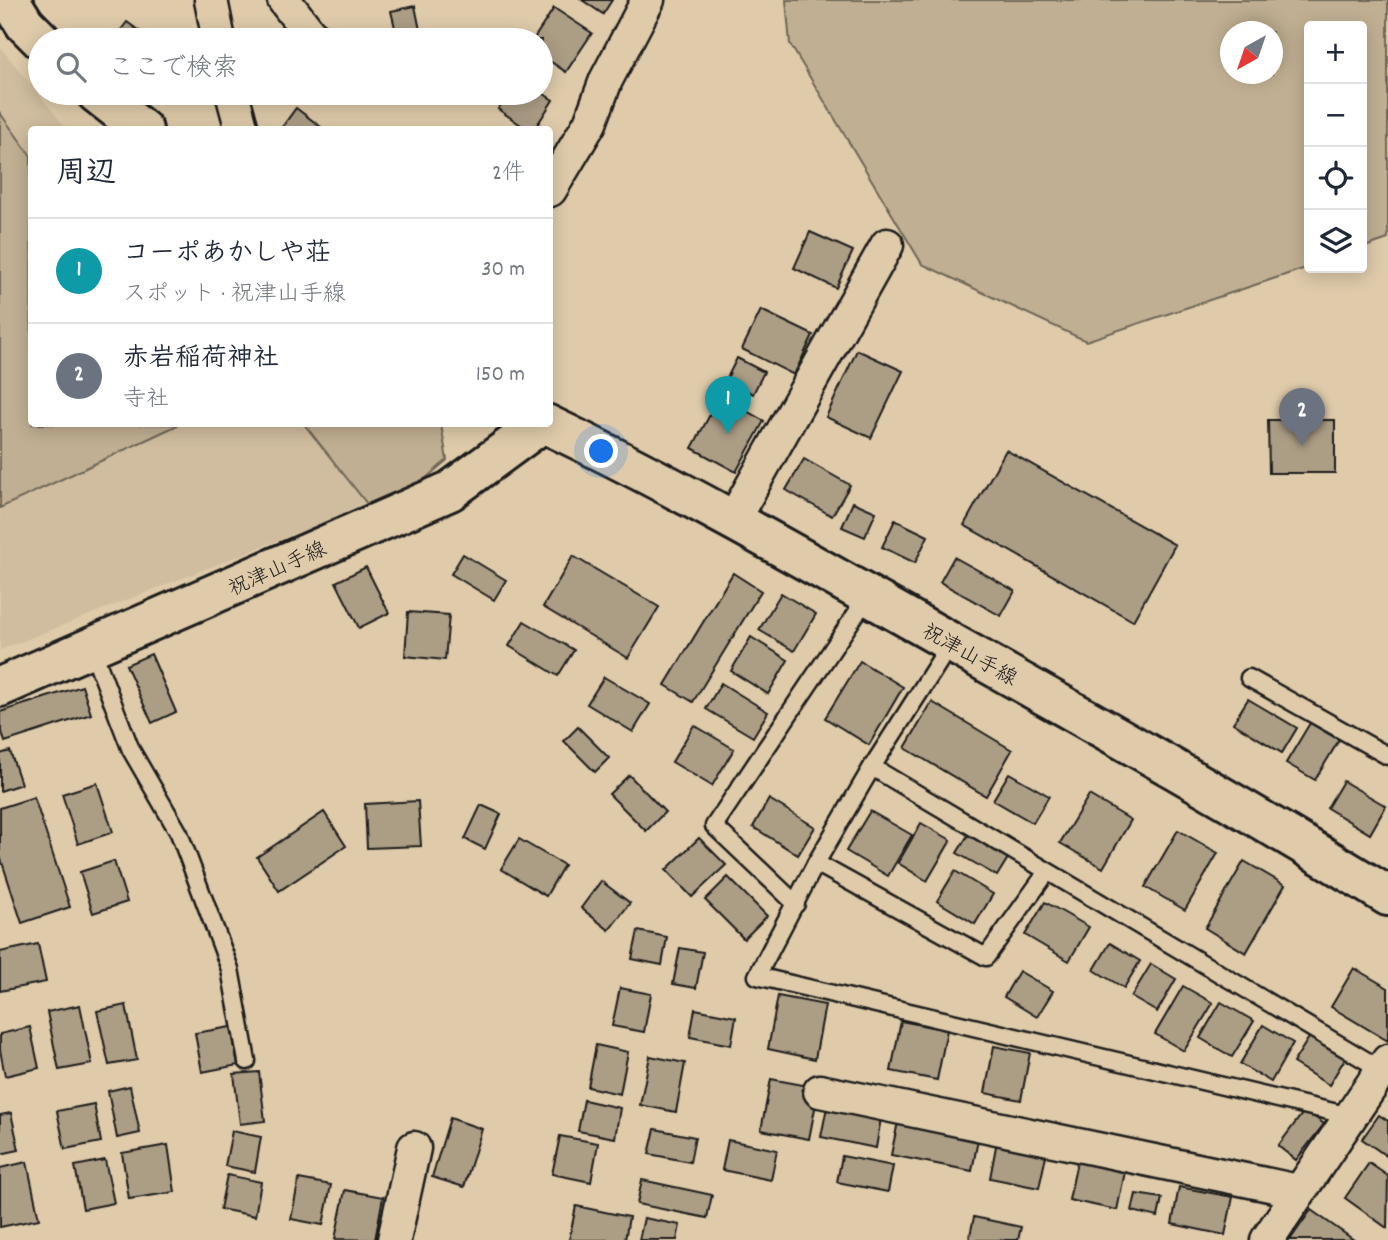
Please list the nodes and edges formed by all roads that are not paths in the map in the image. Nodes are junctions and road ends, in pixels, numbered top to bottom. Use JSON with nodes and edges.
{"nodes":[{"id":1,"x":10,"y":0,"type":"edge"},
{"id":2,"x":211,"y":0,"type":"edge"},
{"id":3,"x":284,"y":0,"type":"edge"},
{"id":4,"x":648,"y":0,"type":"edge"},
{"id":5,"x":29,"y":28,"type":"edge"},
{"id":6,"x":217,"y":28,"type":"edge"},
{"id":7,"x":305,"y":28,"type":"edge"},
{"id":8,"x":111,"y":105,"type":"edge"},
{"id":9,"x":235,"y":105,"type":"edge"},
{"id":10,"x":138,"y":126,"type":"edge"},
{"id":11,"x":241,"y":126,"type":"edge"},
{"id":12,"x":553,"y":185,"type":"edge"},
{"id":13,"x":887,"y":245,"type":"dead end"},
{"id":14,"x":540,"y":427,"type":"edge"},
{"id":15,"x":550,"y":427,"type":"edge"},
{"id":16,"x":733,"y":520,"type":"junction"},
{"id":17,"x":868,"y":596,"type":"junction"},
{"id":18,"x":951,"y":643,"type":"junction"},
{"id":19,"x":92,"y":649,"type":"junction"},
{"id":20,"x":1249,"y":678,"type":"dead end"},
{"id":21,"x":0,"y":687,"type":"edge"},
{"id":22,"x":1388,"y":756,"type":"edge"},
{"id":23,"x":872,"y":767,"type":"junction"},
{"id":24,"x":816,"y":863,"type":"junction"},
{"id":25,"x":1047,"y":872,"type":"junction"},
{"id":26,"x":1388,"y":896,"type":"edge"},
{"id":27,"x":796,"y":904,"type":"junction"},
{"id":28,"x":247,"y":1060,"type":"dead end"},
{"id":29,"x":1385,"y":1065,"type":"edge"},
{"id":30,"x":820,"y":1091,"type":"dead end"},
{"id":31,"x":1350,"y":1116,"type":"junction"},
{"id":32,"x":414,"y":1148,"type":"dead end"},
{"id":33,"x":1298,"y":1191,"type":"junction"},
{"id":34,"x":394,"y":1240,"type":"edge"},
{"id":35,"x":1267,"y":1240,"type":"edge"}],
"edges":[{"from":1,"to":5,"type":"street"},
{"from":2,"to":6,"type":"street"},
{"from":3,"to":7,"type":"street"},
{"from":4,"to":12,"type":"street"},
{"from":8,"to":10,"type":"street"},
{"from":9,"to":11,"type":"street"},
{"from":13,"to":16,"type":"street"},
{"from":14,"to":19,"type":"street","name":"祝津山手線"},
{"from":15,"to":16,"type":"street","name":"祝津山手線"},
{"from":16,"to":17,"type":"street","name":"祝津山手線"},
{"from":17,"to":18,"type":"street","name":"祝津山手線"},
{"from":17,"to":27,"type":"lane"},
{"from":18,"to":23,"type":"lane"},
{"from":18,"to":26,"type":"street","name":"祝津山手線"},
{"from":19,"to":21,"type":"street","name":"祝津山手線"},
{"from":19,"to":28,"type":"lane"},
{"from":20,"to":22,"type":"lane"},
{"from":23,"to":24,"type":"lane"},
{"from":23,"to":25,"type":"lane"},
{"from":24,"to":25,"type":"lane"},
{"from":24,"to":27,"type":"lane"},
{"from":25,"to":29,"type":"lane"},
{"from":27,"to":31,"type":"lane"},
{"from":29,"to":31,"type":"street"},
{"from":30,"to":33,"type":"street"},
{"from":31,"to":33,"type":"street"},
{"from":32,"to":34,"type":"street"},
{"from":33,"to":35,"type":"street"}]}
